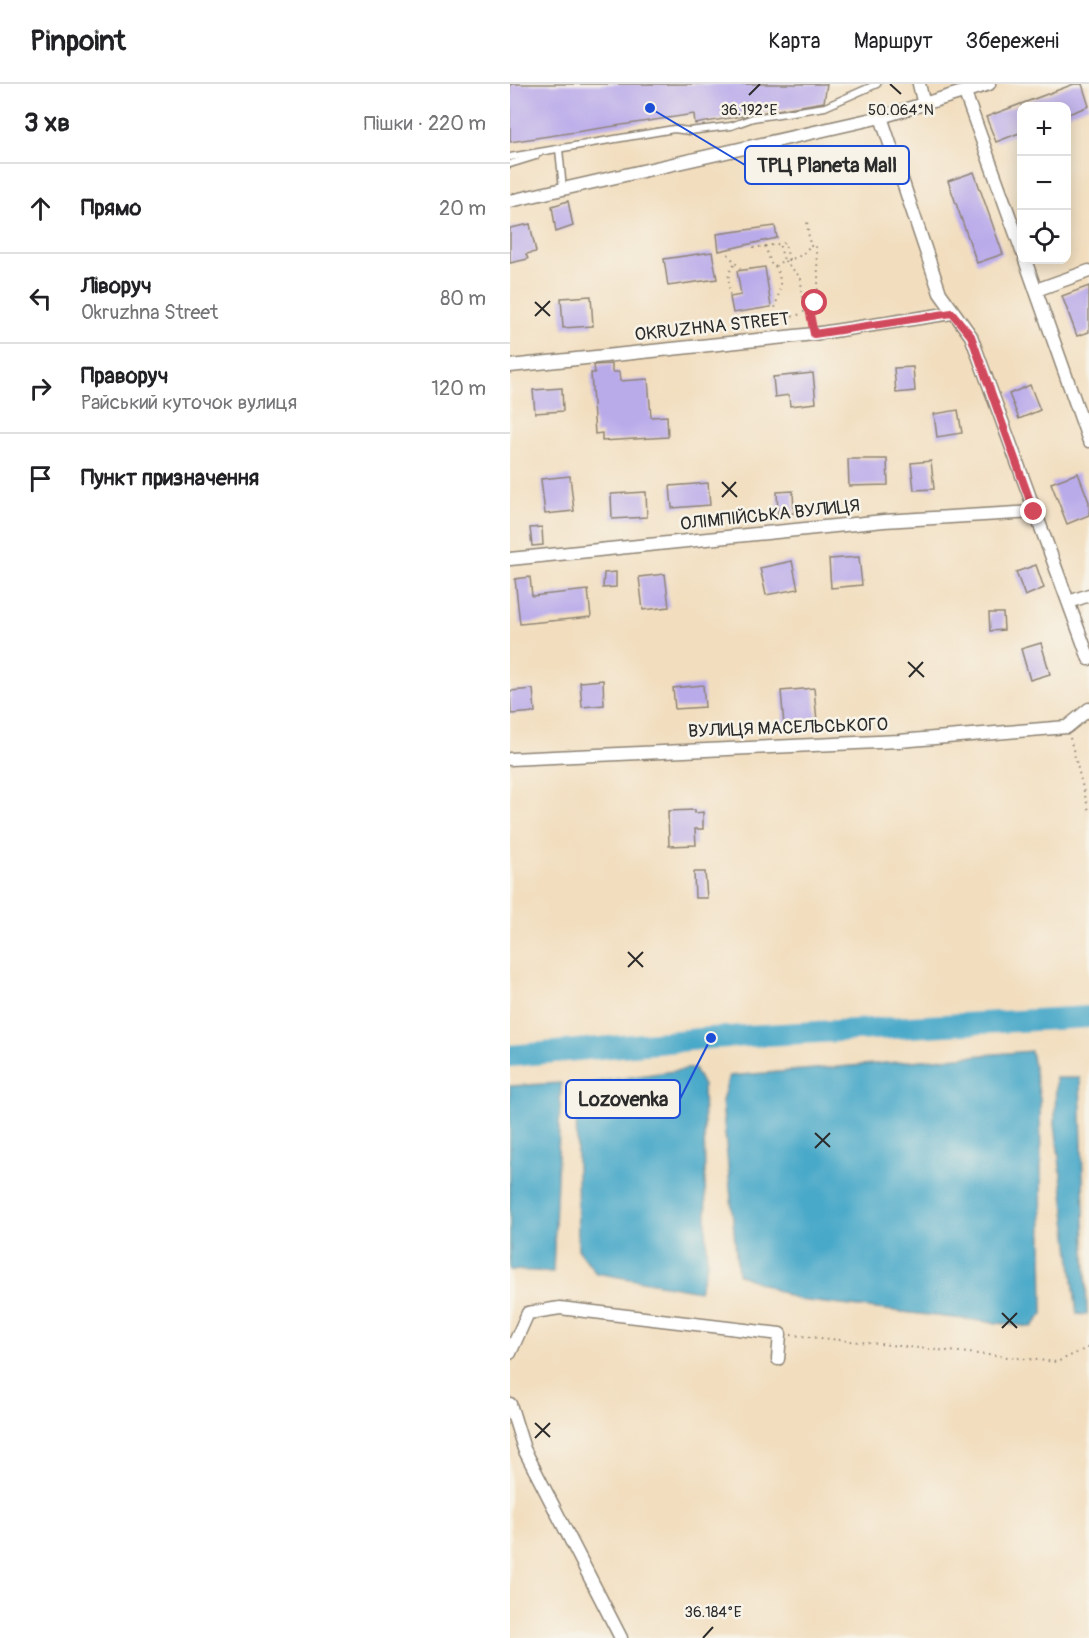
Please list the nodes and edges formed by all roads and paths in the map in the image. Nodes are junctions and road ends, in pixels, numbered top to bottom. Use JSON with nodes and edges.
{"nodes":[{"id":1,"x":877,"y":84,"type":"edge"},
{"id":2,"x":919,"y":84,"type":"edge"},
{"id":3,"x":989,"y":84,"type":"edge"},
{"id":4,"x":965,"y":93,"type":"junction"},
{"id":5,"x":924,"y":105,"type":"junction"},
{"id":6,"x":881,"y":117,"type":"junction"},
{"id":7,"x":559,"y":149,"type":"junction"},
{"id":8,"x":510,"y":157,"type":"edge"},
{"id":9,"x":510,"y":164,"type":"edge"},
{"id":10,"x":563,"y":189,"type":"junction"},
{"id":11,"x":510,"y":201,"type":"edge"},
{"id":12,"x":807,"y":222,"type":"dead end"},
{"id":13,"x":1017,"y":236,"type":"edge"},
{"id":14,"x":779,"y":244,"type":"junction"},
{"id":15,"x":765,"y":246,"type":"junction"},
{"id":16,"x":810,"y":246,"type":"junction"},
{"id":17,"x":753,"y":248,"type":"dead end"},
{"id":18,"x":728,"y":254,"type":"dead end"},
{"id":19,"x":784,"y":260,"type":"junction"},
{"id":20,"x":789,"y":260,"type":"junction"},
{"id":21,"x":736,"y":263,"type":"junction"},
{"id":22,"x":1026,"y":264,"type":"edge"},
{"id":23,"x":775,"y":266,"type":"junction"},
{"id":24,"x":741,"y":270,"type":"dead end"},
{"id":25,"x":1089,"y":271,"type":"edge"},
{"id":26,"x":1036,"y":290,"type":"junction"},
{"id":27,"x":730,"y":295,"type":"dead end"},
{"id":28,"x":809,"y":309,"type":"junction"},
{"id":29,"x":952,"y":313,"type":"junction"},
{"id":30,"x":814,"y":334,"type":"junction"},
{"id":31,"x":510,"y":366,"type":"edge"},
{"id":32,"x":1089,"y":441,"type":"edge"},
{"id":33,"x":1034,"y":512,"type":"junction"},
{"id":34,"x":510,"y":559,"type":"edge"},
{"id":35,"x":1089,"y":595,"type":"edge"},
{"id":36,"x":1070,"y":602,"type":"junction"},
{"id":37,"x":1089,"y":659,"type":"edge"},
{"id":38,"x":1089,"y":709,"type":"edge"},
{"id":39,"x":1067,"y":726,"type":"junction"},
{"id":40,"x":510,"y":759,"type":"edge"},
{"id":41,"x":1089,"y":811,"type":"edge"},
{"id":42,"x":780,"y":1334,"type":"junction"},
{"id":43,"x":1089,"y":1347,"type":"edge"},
{"id":44,"x":510,"y":1353,"type":"edge"},
{"id":45,"x":778,"y":1359,"type":"dead end"},
{"id":46,"x":510,"y":1404,"type":"edge"},
{"id":47,"x":621,"y":1638,"type":"edge"}],
"edges":[{"from":1,"to":7,"type":"lane"},
{"from":2,"to":5,"type":"street"},
{"from":3,"to":4,"type":"street"},
{"from":4,"to":5,"type":"street"},
{"from":4,"to":13,"type":"street"},
{"from":5,"to":6,"type":"street"},
{"from":6,"to":10,"type":"street"},
{"from":6,"to":29,"type":"street"},
{"from":7,"to":8,"type":"lane"},
{"from":7,"to":9,"type":"lane"},
{"from":7,"to":10,"type":"lane"},
{"from":10,"to":11,"type":"street"},
{"from":12,"to":16,"type":"path"},
{"from":14,"to":15,"type":"path"},
{"from":14,"to":19,"type":"path"},
{"from":14,"to":20,"type":"path"},
{"from":15,"to":17,"type":"path"},
{"from":15,"to":23,"type":"path"},
{"from":16,"to":20,"type":"path"},
{"from":16,"to":28,"type":"path"},
{"from":18,"to":21,"type":"path"},
{"from":19,"to":20,"type":"path"},
{"from":19,"to":23,"type":"path"},
{"from":19,"to":28,"type":"path"},
{"from":21,"to":24,"type":"path"},
{"from":21,"to":27,"type":"path"},
{"from":22,"to":26,"type":"street"},
{"from":23,"to":28,"type":"path"},
{"from":25,"to":26,"type":"street"},
{"from":26,"to":32,"type":"street"},
{"from":28,"to":30,"type":"path"},
{"from":29,"to":30,"type":"street","name":"OKRUZHNA STREET"},
{"from":29,"to":33,"type":"street"},
{"from":30,"to":31,"type":"street","name":"OKRUZHNA STREET"},
{"from":33,"to":34,"type":"street","name":"ОЛІМПІЙСЬКА ВУЛИЦЯ"},
{"from":33,"to":36,"type":"street"},
{"from":35,"to":36,"type":"street"},
{"from":36,"to":37,"type":"street"},
{"from":38,"to":39,"type":"street"},
{"from":39,"to":40,"type":"street","name":"ВУЛИЦЯ МАСЕЛЬСЬКОГО"},
{"from":39,"to":41,"type":"path"},
{"from":42,"to":43,"type":"path"},
{"from":42,"to":44,"type":"street"},
{"from":42,"to":45,"type":"street"},
{"from":46,"to":47,"type":"street"}]}
